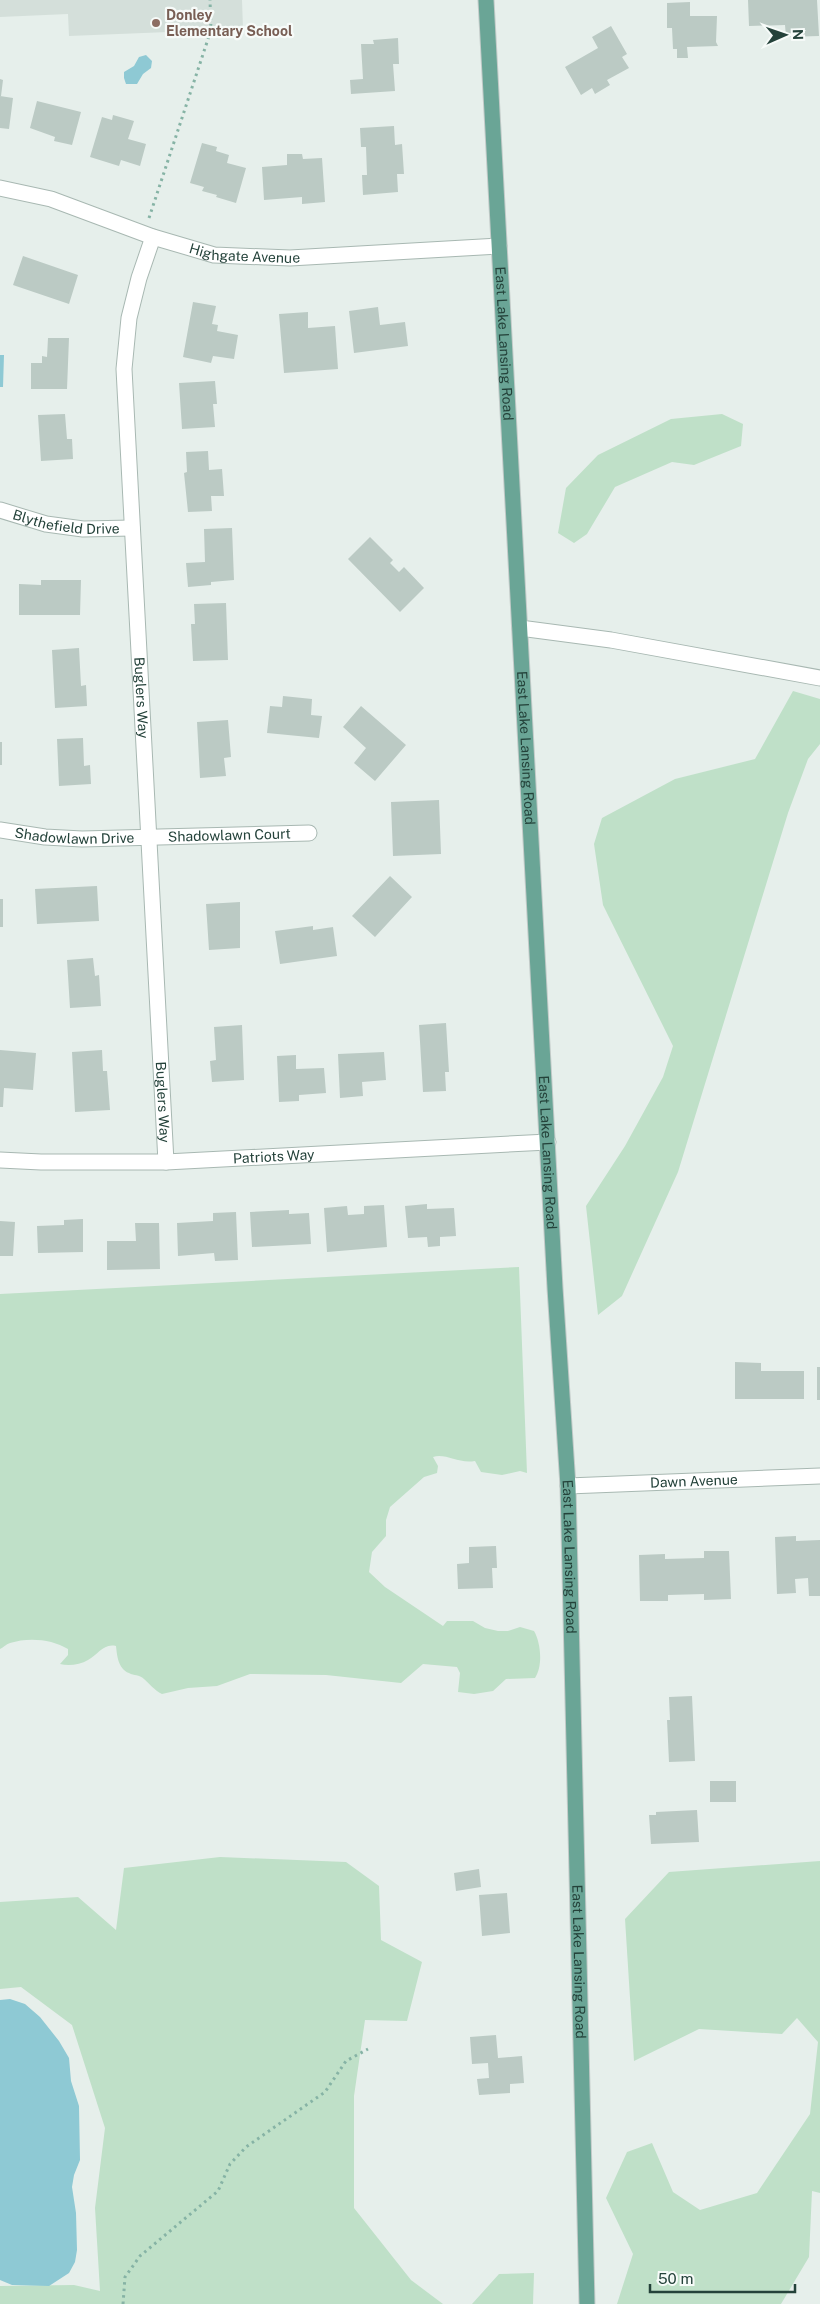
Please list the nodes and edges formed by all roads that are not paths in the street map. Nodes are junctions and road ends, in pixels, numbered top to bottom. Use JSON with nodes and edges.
{"nodes":[{"id":1,"x":486,"y":0,"type":"edge"},
{"id":2,"x":0,"y":188,"type":"edge"},
{"id":3,"x":149,"y":235,"type":"junction"},
{"id":4,"x":499,"y":246,"type":"junction"},
{"id":5,"x":0,"y":510,"type":"edge"},
{"id":6,"x":132,"y":528,"type":"junction"},
{"id":7,"x":520,"y":628,"type":"junction"},
{"id":8,"x":820,"y":678,"type":"edge"},
{"id":9,"x":0,"y":830,"type":"edge"},
{"id":10,"x":309,"y":833,"type":"dead end"},
{"id":11,"x":149,"y":837,"type":"junction"},
{"id":12,"x":548,"y":1142,"type":"junction"},
{"id":13,"x":0,"y":1160,"type":"edge"},
{"id":14,"x":166,"y":1162,"type":"junction"},
{"id":15,"x":820,"y":1476,"type":"edge"},
{"id":16,"x":568,"y":1486,"type":"junction"},
{"id":17,"x":587,"y":2304,"type":"edge"}],
"edges":[{"from":1,"to":4,"type":"main road","name":"East Lake Lansing Road"},
{"from":2,"to":3,"type":"street","name":"Highgate Avenue"},
{"from":3,"to":4,"type":"street","name":"Highgate Avenue"},
{"from":3,"to":6,"type":"street","name":"Buglers Way"},
{"from":4,"to":7,"type":"main road","name":"East Lake Lansing Road"},
{"from":5,"to":6,"type":"street","name":"Blythefield Drive"},
{"from":6,"to":11,"type":"street","name":"Buglers Way"},
{"from":7,"to":8,"type":"street"},
{"from":7,"to":12,"type":"main road","name":"East Lake Lansing Road"},
{"from":9,"to":11,"type":"street","name":"Shadowlawn Drive"},
{"from":10,"to":11,"type":"street","name":"Shadowlawn Court"},
{"from":11,"to":14,"type":"street","name":"Buglers Way"},
{"from":12,"to":14,"type":"street","name":"Patriots Way"},
{"from":12,"to":16,"type":"main road","name":"East Lake Lansing Road"},
{"from":13,"to":14,"type":"street","name":"Patriots Way"},
{"from":15,"to":16,"type":"street","name":"Dawn Avenue"},
{"from":16,"to":17,"type":"main road","name":"East Lake Lansing Road"}]}
